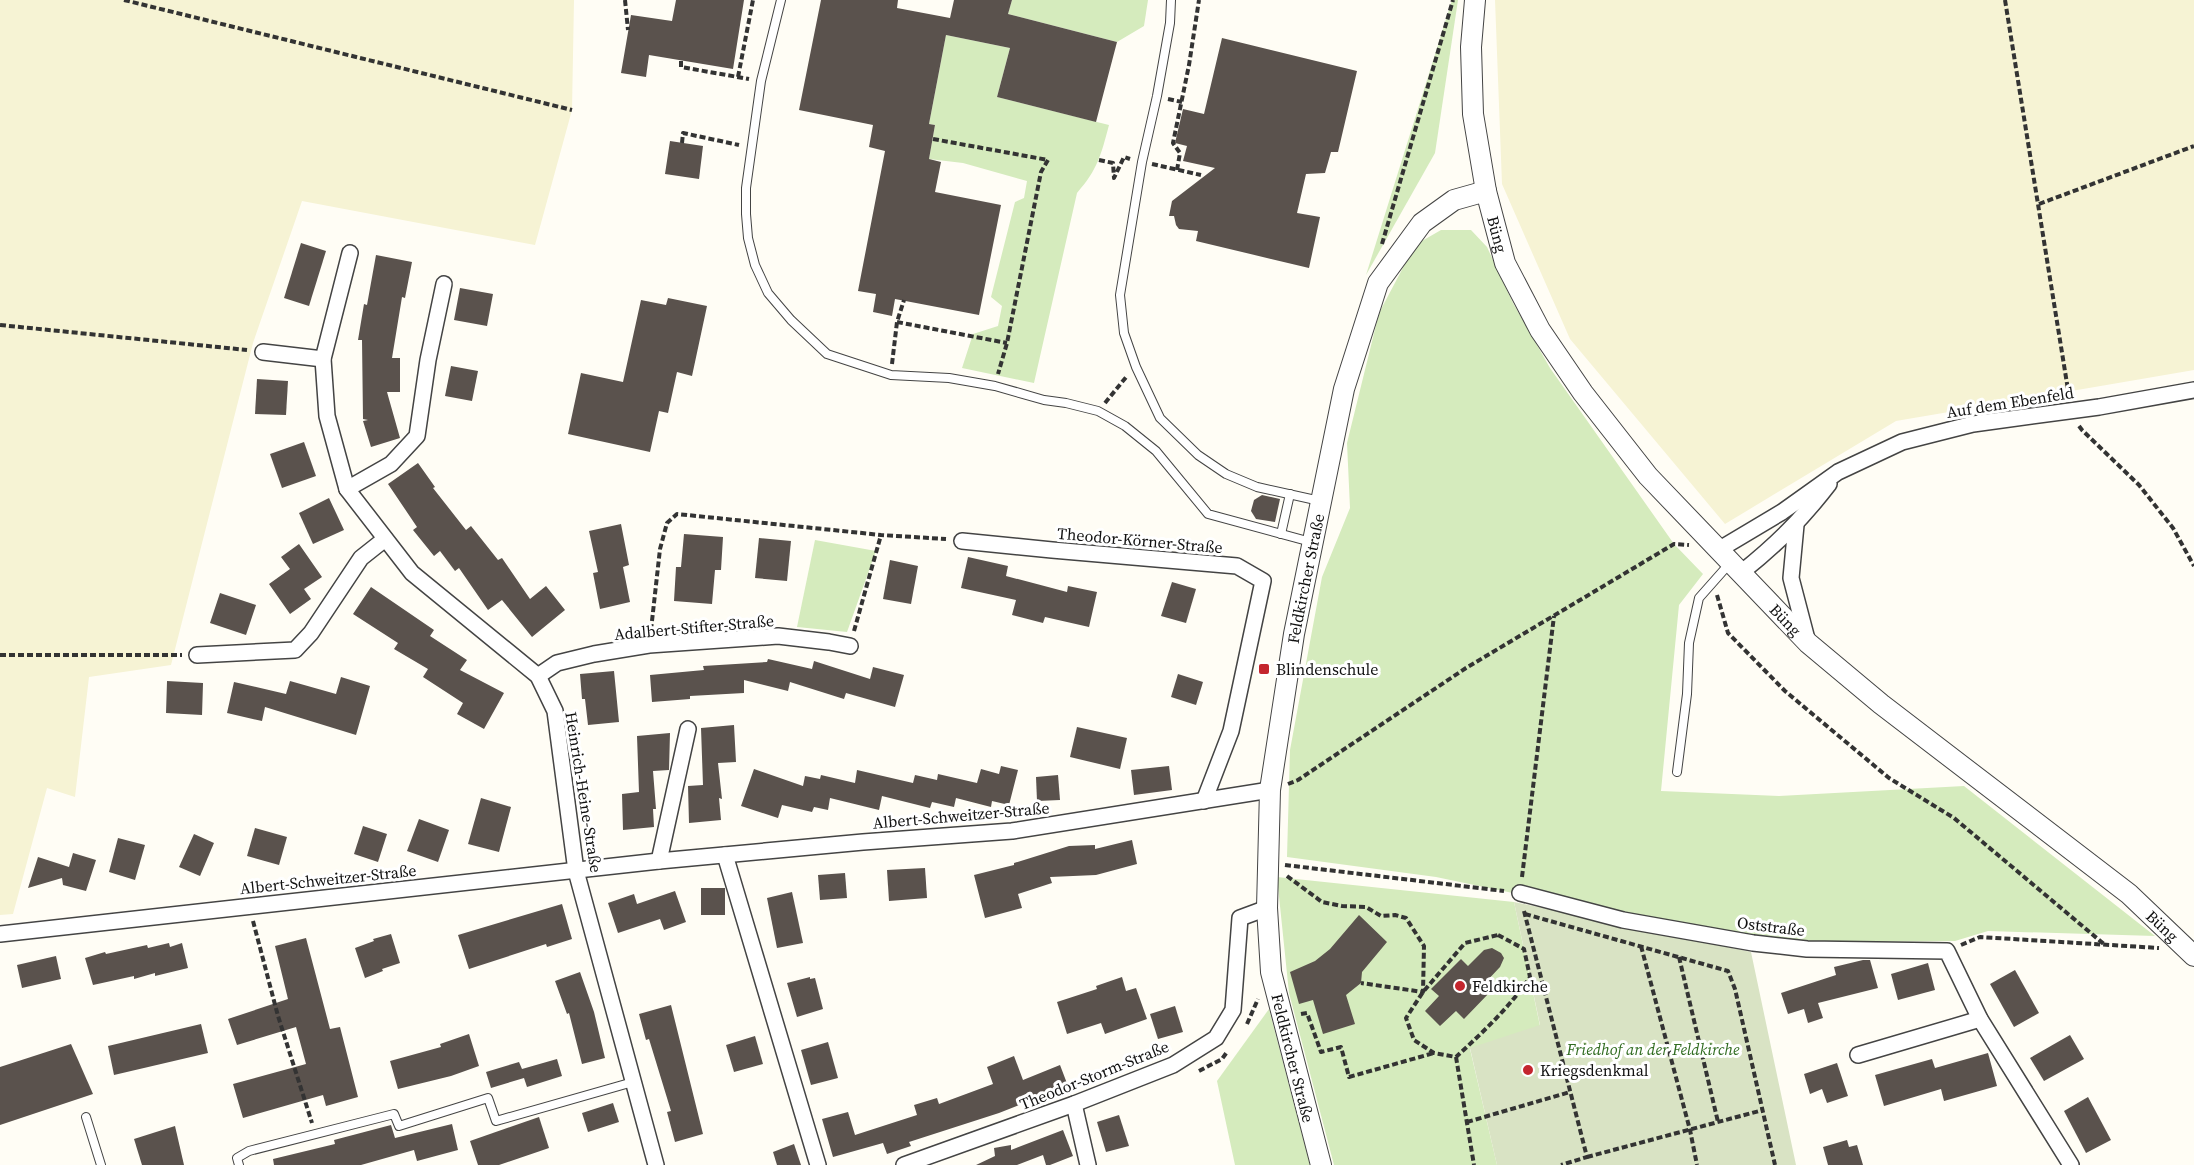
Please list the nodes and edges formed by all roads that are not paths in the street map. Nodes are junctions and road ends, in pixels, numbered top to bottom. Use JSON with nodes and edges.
{"nodes":[{"id":1,"x":781,"y":0,"type":"edge"},
{"id":2,"x":1171,"y":0,"type":"edge"},
{"id":3,"x":1475,"y":0,"type":"edge"},
{"id":4,"x":1486,"y":191,"type":"junction"},
{"id":5,"x":350,"y":254,"type":"dead end"},
{"id":6,"x":444,"y":284,"type":"dead end"},
{"id":7,"x":263,"y":352,"type":"road end"},
{"id":8,"x":323,"y":359,"type":"junction"},
{"id":9,"x":2194,"y":390,"type":"edge"},
{"id":10,"x":1838,"y":472,"type":"junction"},
{"id":11,"x":347,"y":489,"type":"junction"},
{"id":12,"x":1290,"y":495,"type":"junction"},
{"id":13,"x":1321,"y":502,"type":"junction"},
{"id":14,"x":1796,"y":525,"type":"junction"},
{"id":15,"x":1281,"y":534,"type":"junction"},
{"id":16,"x":385,"y":539,"type":"junction"},
{"id":17,"x":962,"y":541,"type":"road end"},
{"id":18,"x":1313,"y":543,"type":"junction"},
{"id":19,"x":1731,"y":561,"type":"junction"},
{"id":20,"x":1808,"y":643,"type":"junction"},
{"id":21,"x":850,"y":646,"type":"road end"},
{"id":22,"x":197,"y":655,"type":"road end"},
{"id":23,"x":538,"y":676,"type":"junction"},
{"id":24,"x":688,"y":729,"type":"dead end"},
{"id":25,"x":1677,"y":772,"type":"dead end"},
{"id":26,"x":1270,"y":790,"type":"junction"},
{"id":27,"x":1204,"y":801,"type":"junction"},
{"id":28,"x":725,"y":855,"type":"junction"},
{"id":29,"x":659,"y":861,"type":"junction"},
{"id":30,"x":576,"y":871,"type":"junction"},
{"id":31,"x":1520,"y":893,"type":"road end"},
{"id":32,"x":1267,"y":908,"type":"junction"},
{"id":33,"x":0,"y":934,"type":"edge"},
{"id":34,"x":2194,"y":956,"type":"edge"},
{"id":35,"x":1980,"y":1019,"type":"junction"},
{"id":36,"x":1858,"y":1056,"type":"dead end"},
{"id":37,"x":633,"y":1082,"type":"junction"},
{"id":38,"x":1074,"y":1104,"type":"junction"},
{"id":39,"x":86,"y":1118,"type":"dead end"},
{"id":40,"x":101,"y":1165,"type":"edge"},
{"id":41,"x":239,"y":1165,"type":"edge"},
{"id":42,"x":656,"y":1165,"type":"edge"},
{"id":43,"x":818,"y":1165,"type":"edge"},
{"id":44,"x":904,"y":1165,"type":"edge"},
{"id":45,"x":1088,"y":1165,"type":"edge"},
{"id":46,"x":1321,"y":1165,"type":"edge"},
{"id":47,"x":2071,"y":1165,"type":"edge"}],
"edges":[{"from":1,"to":15,"type":"lane"},
{"from":2,"to":12,"type":"lane"},
{"from":3,"to":4,"type":"street","name":"Büng"},
{"from":4,"to":13,"type":"street","name":"Feldkircher Straße"},
{"from":4,"to":19,"type":"street","name":"Büng"},
{"from":5,"to":8,"type":"street","name":"Heinrich-Heine-Straße"},
{"from":6,"to":11,"type":"street"},
{"from":7,"to":8,"type":"street"},
{"from":8,"to":11,"type":"street","name":"Heinrich-Heine-Straße"},
{"from":9,"to":10,"type":"street","name":"Auf dem Ebenfeld"},
{"from":10,"to":14,"type":"street","name":"Auf dem Ebenfeld"},
{"from":10,"to":19,"type":"street","name":"Auf dem Ebenfeld"},
{"from":11,"to":16,"type":"street","name":"Heinrich-Heine-Straße"},
{"from":12,"to":13,"type":"lane"},
{"from":12,"to":15,"type":"lane"},
{"from":13,"to":18,"type":"street","name":"Feldkircher Straße"},
{"from":14,"to":19,"type":"street","name":"Auf dem Ebenfeld"},
{"from":14,"to":20,"type":"street"},
{"from":15,"to":18,"type":"lane"},
{"from":16,"to":22,"type":"street"},
{"from":16,"to":23,"type":"street","name":"Heinrich-Heine-Straße"},
{"from":17,"to":27,"type":"street","name":"Theodor-Körner-Straße"},
{"from":18,"to":26,"type":"street","name":"Feldkircher Straße"},
{"from":19,"to":20,"type":"street","name":"Büng"},
{"from":19,"to":25,"type":"lane"},
{"from":20,"to":34,"type":"street","name":"Büng"},
{"from":21,"to":23,"type":"street","name":"Adalbert-Stifter-Straße"},
{"from":23,"to":30,"type":"street","name":"Heinrich-Heine-Straße"},
{"from":24,"to":29,"type":"street"},
{"from":26,"to":27,"type":"street","name":"Albert-Schweitzer-Straße"},
{"from":26,"to":32,"type":"street","name":"Feldkircher Straße"},
{"from":27,"to":28,"type":"street","name":"Albert-Schweitzer-Straße"},
{"from":28,"to":29,"type":"street","name":"Albert-Schweitzer-Straße"},
{"from":28,"to":43,"type":"street"},
{"from":29,"to":30,"type":"street","name":"Albert-Schweitzer-Straße"},
{"from":30,"to":33,"type":"street","name":"Albert-Schweitzer-Straße"},
{"from":30,"to":37,"type":"street","name":"Heinrich-Heine-Straße"},
{"from":31,"to":35,"type":"street","name":"Oststraße"},
{"from":32,"to":38,"type":"street","name":"Theodor-Storm-Straße"},
{"from":32,"to":46,"type":"street","name":"Feldkircher Straße"},
{"from":35,"to":36,"type":"street"},
{"from":35,"to":47,"type":"street"},
{"from":37,"to":41,"type":"lane"},
{"from":37,"to":42,"type":"street","name":"Heinrich-Heine-Straße"},
{"from":38,"to":44,"type":"street","name":"Theodor-Storm-Straße"},
{"from":38,"to":45,"type":"street"},
{"from":39,"to":40,"type":"lane"}]}
